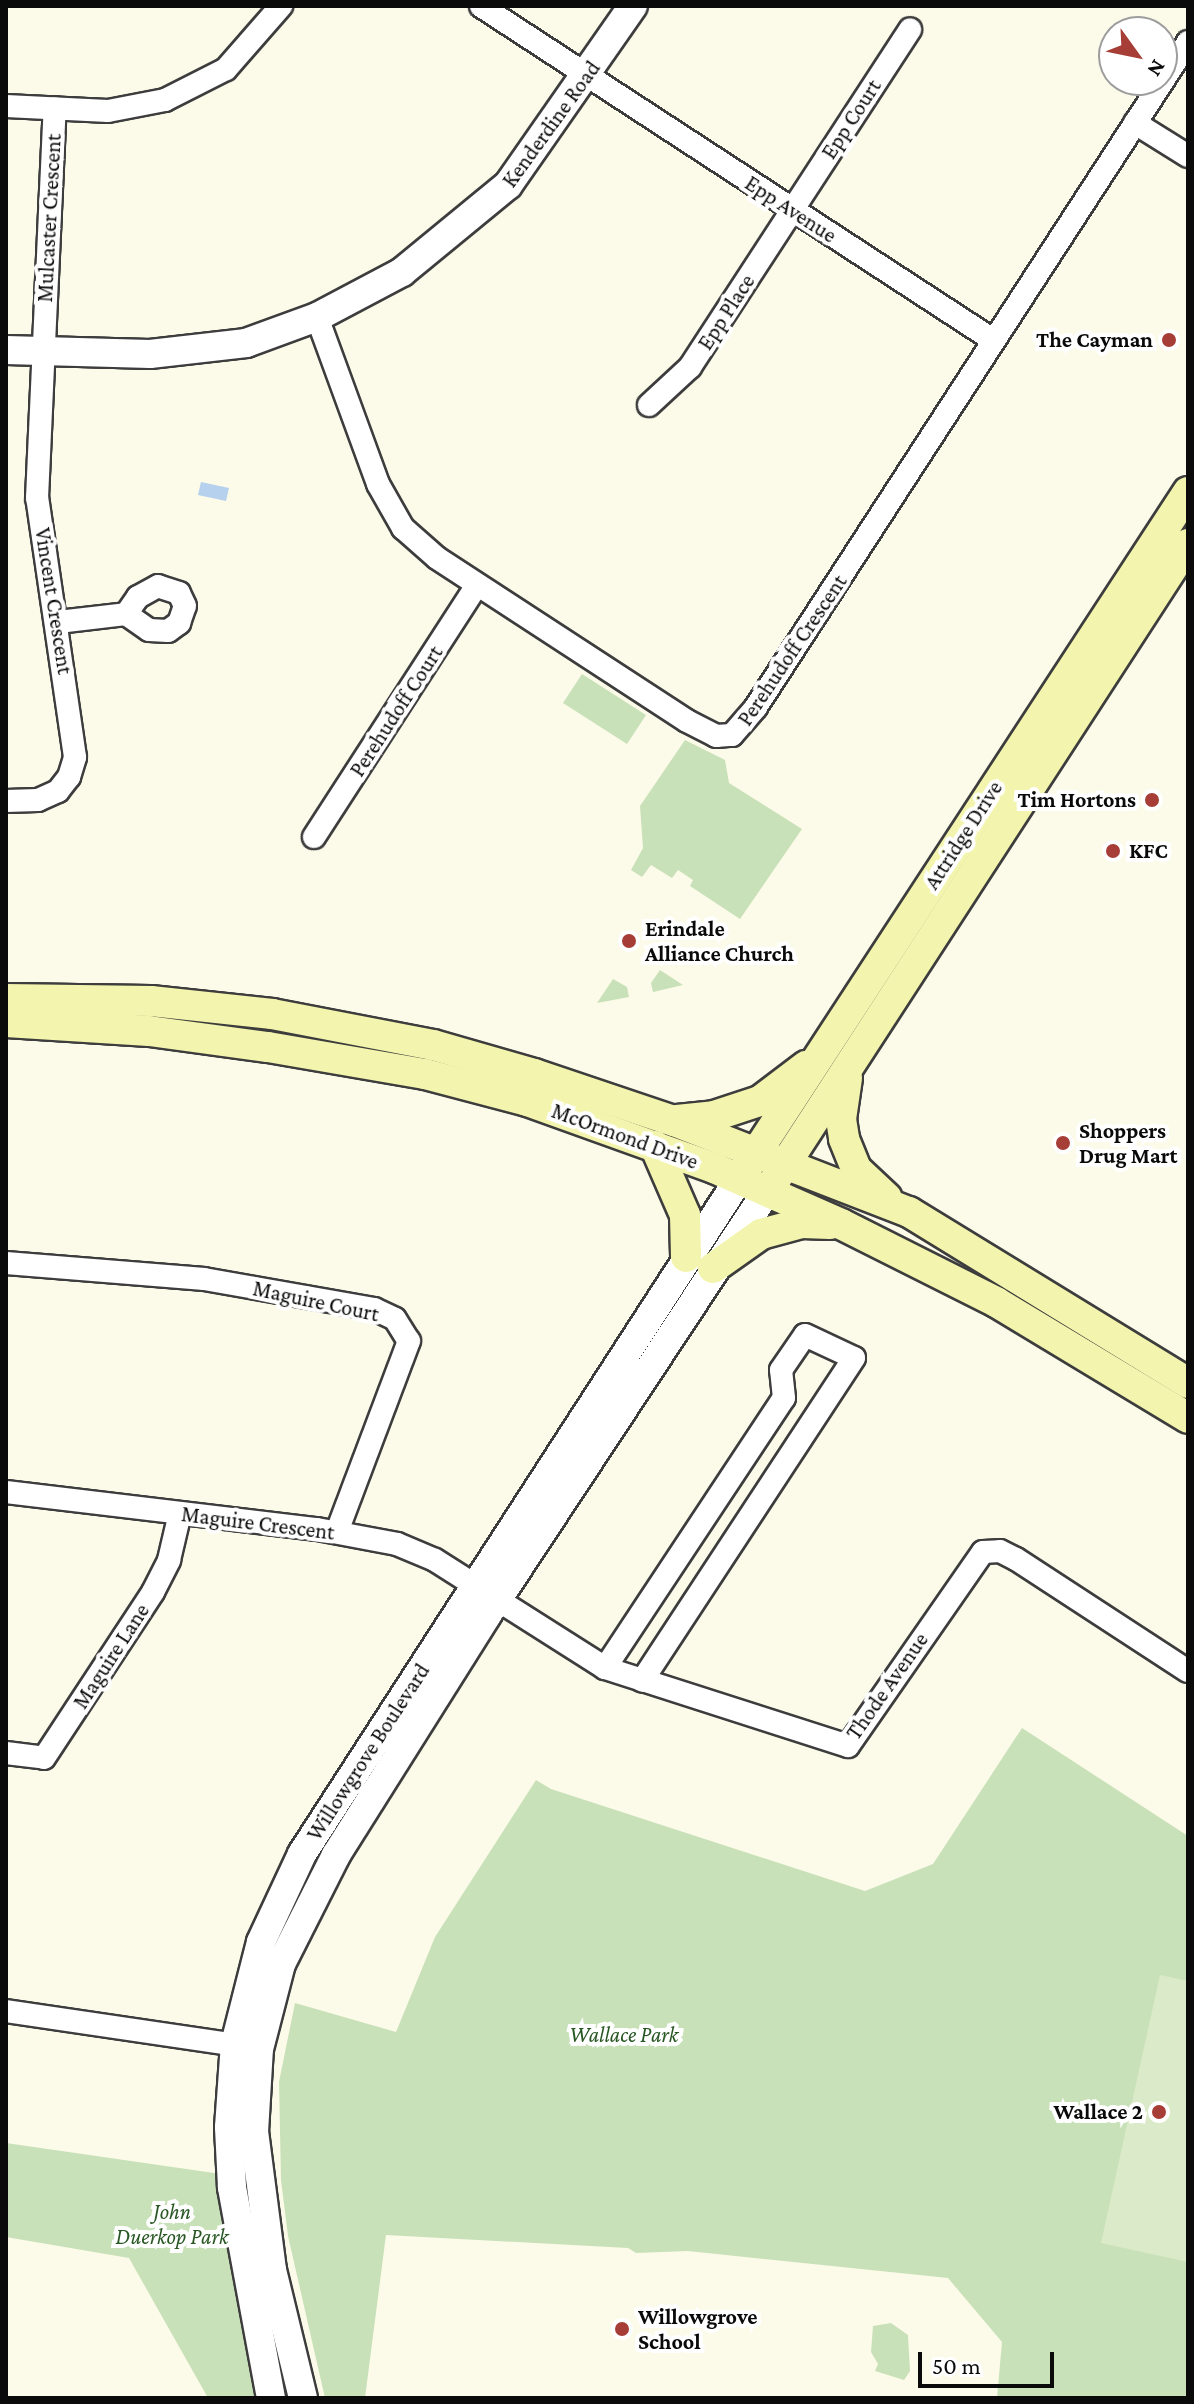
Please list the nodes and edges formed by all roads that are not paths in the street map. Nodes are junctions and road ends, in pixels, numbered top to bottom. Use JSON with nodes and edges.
{"nodes":[{"id":1,"x":281,"y":6,"type":"edge"},
{"id":2,"x":481,"y":6,"type":"edge"},
{"id":3,"x":633,"y":6,"type":"edge"},
{"id":4,"x":910,"y":29,"type":"dead end"},
{"id":5,"x":1188,"y":42,"type":"edge"},
{"id":6,"x":588,"y":77,"type":"junction"},
{"id":7,"x":6,"y":106,"type":"edge"},
{"id":8,"x":55,"y":108,"type":"junction"},
{"id":9,"x":1135,"y":123,"type":"junction"},
{"id":10,"x":1188,"y":156,"type":"edge"},
{"id":11,"x":793,"y":211,"type":"junction"},
{"id":12,"x":317,"y":317,"type":"junction"},
{"id":13,"x":993,"y":340,"type":"junction"},
{"id":14,"x":6,"y":350,"type":"edge"},
{"id":15,"x":41,"y":352,"type":"junction"},
{"id":16,"x":649,"y":405,"type":"dead end"},
{"id":17,"x":1188,"y":492,"type":"edge"},
{"id":18,"x":1188,"y":544,"type":"edge"},
{"id":19,"x":477,"y":585,"type":"junction"},
{"id":20,"x":126,"y":614,"type":"dead end"},
{"id":21,"x":58,"y":622,"type":"junction"},
{"id":22,"x":6,"y":801,"type":"edge"},
{"id":23,"x":314,"y":837,"type":"dead end"},
{"id":24,"x":6,"y":999,"type":"edge"},
{"id":25,"x":6,"y":1022,"type":"edge"},
{"id":26,"x":851,"y":1059,"type":"junction"},
{"id":27,"x":815,"y":1062,"type":"junction"},
{"id":28,"x":674,"y":1121,"type":"junction"},
{"id":29,"x":655,"y":1146,"type":"junction"},
{"id":30,"x":784,"y":1166,"type":"junction"},
{"id":31,"x":747,"y":1167,"type":"junction"},
{"id":32,"x":767,"y":1191,"type":"junction"},
{"id":33,"x":909,"y":1212,"type":"junction"},
{"id":34,"x":841,"y":1224,"type":"junction"},
{"id":35,"x":6,"y":1263,"type":"edge"},
{"id":36,"x":699,"y":1263,"type":"junction"},
{"id":37,"x":1188,"y":1383,"type":"edge"},
{"id":38,"x":1188,"y":1418,"type":"edge"},
{"id":39,"x":6,"y":1492,"type":"edge"},
{"id":40,"x":180,"y":1513,"type":"junction"},
{"id":41,"x":337,"y":1532,"type":"junction"},
{"id":42,"x":487,"y":1591,"type":"junction"},
{"id":43,"x":605,"y":1668,"type":"junction"},
{"id":44,"x":1188,"y":1671,"type":"edge"},
{"id":45,"x":642,"y":1681,"type":"junction"},
{"id":46,"x":6,"y":1753,"type":"edge"},
{"id":47,"x":6,"y":2011,"type":"edge"},
{"id":48,"x":247,"y":2046,"type":"junction"},
{"id":49,"x":271,"y":2398,"type":"edge"},
{"id":50,"x":303,"y":2398,"type":"edge"}],
"edges":[{"from":1,"to":8,"type":"street","name":"Mulcaster Crescent"},
{"from":2,"to":6,"type":"street"},
{"from":3,"to":6,"type":"street","name":"Kenderdine Road"},
{"from":4,"to":11,"type":"street","name":"Epp Court"},
{"from":5,"to":9,"type":"street","name":"Perehudoff Crescent"},
{"from":6,"to":11,"type":"street","name":"Epp Avenue"},
{"from":6,"to":12,"type":"street","name":"Kenderdine Road"},
{"from":7,"to":8,"type":"street"},
{"from":8,"to":15,"type":"street","name":"Mulcaster Crescent"},
{"from":9,"to":10,"type":"street"},
{"from":9,"to":13,"type":"street","name":"Perehudoff Crescent"},
{"from":11,"to":13,"type":"street","name":"Epp Avenue"},
{"from":11,"to":16,"type":"street","name":"Epp Place"},
{"from":12,"to":15,"type":"street","name":"Kenderdine Road"},
{"from":12,"to":19,"type":"street","name":"Perehudoff Crescent"},
{"from":13,"to":19,"type":"street","name":"Perehudoff Crescent"},
{"from":14,"to":15,"type":"street","name":"Kenderdine Road"},
{"from":15,"to":21,"type":"street","name":"Vincent Crescent"},
{"from":17,"to":27,"type":"main road","name":"Attridge Drive"},
{"from":18,"to":26,"type":"main road","name":"Attridge Drive"},
{"from":19,"to":23,"type":"street","name":"Perehudoff Court"},
{"from":20,"to":21,"type":"street"},
{"from":21,"to":22,"type":"street","name":"Vincent Crescent"},
{"from":24,"to":28,"type":"main road","name":"McOrmond Drive"},
{"from":25,"to":29,"type":"main road","name":"McOrmond Drive"},
{"from":26,"to":30,"type":"main road","name":"Attridge Drive"},
{"from":26,"to":33,"type":"main road"},
{"from":27,"to":28,"type":"main road"},
{"from":27,"to":31,"type":"main road","name":"Attridge Drive"},
{"from":28,"to":31,"type":"main road","name":"McOrmond Drive"},
{"from":29,"to":31,"type":"main road","name":"McOrmond Drive"},
{"from":29,"to":36,"type":"main road"},
{"from":30,"to":31,"type":"main road","name":"McOrmond Drive"},
{"from":30,"to":32,"type":"main road","name":"Attridge Drive"},
{"from":30,"to":33,"type":"main road","name":"McOrmond Drive"},
{"from":31,"to":32,"type":"main road","name":"McOrmond Drive"},
{"from":31,"to":36,"type":"street","name":"Willowgrove Boulevard"},
{"from":32,"to":34,"type":"main road","name":"McOrmond Drive"},
{"from":32,"to":36,"type":"street","name":"Willowgrove Boulevard"},
{"from":33,"to":37,"type":"main road","name":"McOrmond Drive"},
{"from":34,"to":36,"type":"main road"},
{"from":34,"to":38,"type":"main road","name":"McOrmond Drive"},
{"from":35,"to":41,"type":"street","name":"Maguire Court"},
{"from":36,"to":42,"type":"street","name":"Willowgrove Boulevard"},
{"from":39,"to":40,"type":"street","name":"Maguire Crescent"},
{"from":40,"to":41,"type":"street","name":"Maguire Crescent"},
{"from":40,"to":46,"type":"street","name":"Maguire Lane"},
{"from":41,"to":42,"type":"street","name":"Maguire Crescent"},
{"from":42,"to":43,"type":"street","name":"Thode Avenue"},
{"from":42,"to":48,"type":"street","name":"Willowgrove Boulevard"},
{"from":43,"to":45,"type":"street","name":"Thode Avenue"},
{"from":43,"to":45,"type":"street"},
{"from":44,"to":45,"type":"street","name":"Thode Avenue"},
{"from":47,"to":48,"type":"street"},
{"from":48,"to":49,"type":"street","name":"Willowgrove Boulevard"},
{"from":48,"to":50,"type":"street","name":"Willowgrove Boulevard"}]}
